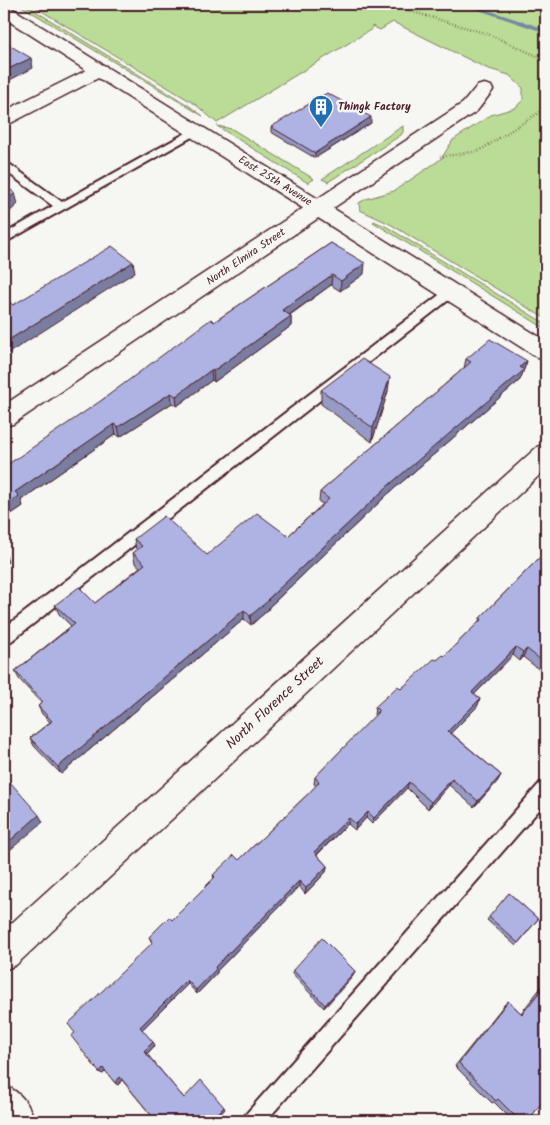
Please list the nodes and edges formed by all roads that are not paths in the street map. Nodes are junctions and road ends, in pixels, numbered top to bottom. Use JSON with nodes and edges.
{"nodes":[{"id":1,"x":4,"y":11,"type":"edge"},
{"id":2,"x":98,"y":70,"type":"junction"},
{"id":3,"x":484,"y":90,"type":"dead end"},
{"id":4,"x":4,"y":119,"type":"edge"},
{"id":5,"x":195,"y":130,"type":"junction"},
{"id":6,"x":4,"y":165,"type":"edge"},
{"id":7,"x":60,"y":206,"type":"junction"},
{"id":8,"x":319,"y":208,"type":"junction"},
{"id":9,"x":4,"y":239,"type":"edge"},
{"id":10,"x":451,"y":292,"type":"junction"},
{"id":11,"x":546,"y":352,"type":"edge"},
{"id":12,"x":4,"y":417,"type":"edge"},
{"id":13,"x":546,"y":454,"type":"edge"},
{"id":14,"x":4,"y":637,"type":"edge"},
{"id":15,"x":546,"y":788,"type":"edge"},
{"id":16,"x":4,"y":953,"type":"edge"},
{"id":17,"x":4,"y":1104,"type":"edge"},
{"id":18,"x":16,"y":1121,"type":"edge"},
{"id":19,"x":253,"y":1121,"type":"edge"}],
"edges":[{"from":1,"to":2,"type":"street","name":"East 25th Avenue"},
{"from":2,"to":4,"type":"street"},
{"from":2,"to":5,"type":"street","name":"East 25th Avenue"},
{"from":3,"to":8,"type":"street","name":"North Elmira Street"},
{"from":5,"to":7,"type":"lane"},
{"from":5,"to":8,"type":"street","name":"East 25th Avenue"},
{"from":6,"to":7,"type":"lane"},
{"from":7,"to":9,"type":"lane"},
{"from":8,"to":10,"type":"street","name":"East 25th Avenue"},
{"from":8,"to":12,"type":"street","name":"North Elmira Street"},
{"from":10,"to":11,"type":"street","name":"East 25th Avenue"},
{"from":10,"to":14,"type":"lane"},
{"from":13,"to":16,"type":"street","name":"North Florence Street"},
{"from":15,"to":19,"type":"lane"},
{"from":17,"to":18,"type":"street"}]}
